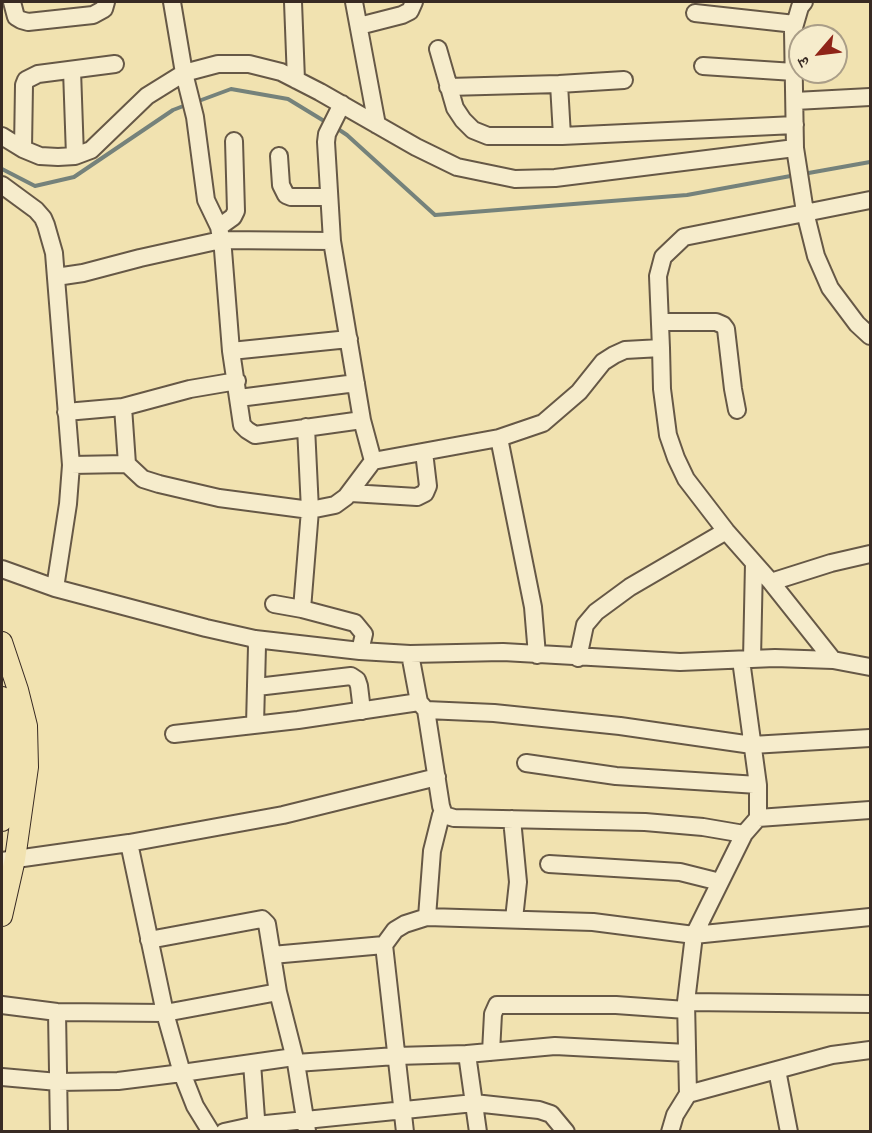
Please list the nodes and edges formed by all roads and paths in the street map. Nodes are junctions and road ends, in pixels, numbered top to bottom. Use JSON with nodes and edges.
{"nodes":[{"id":1,"x":12,"y":2,"type":"edge"},
{"id":2,"x":106,"y":2,"type":"edge"},
{"id":3,"x":172,"y":2,"type":"edge"},
{"id":4,"x":292,"y":2,"type":"edge"},
{"id":5,"x":354,"y":2,"type":"edge"},
{"id":6,"x":414,"y":2,"type":"edge"},
{"id":7,"x":801,"y":3,"type":"edge"},
{"id":8,"x":695,"y":13,"type":"dead end"},
{"id":9,"x":795,"y":24,"type":"joint"},
{"id":10,"x":359,"y":26,"type":"junction"},
{"id":11,"x":438,"y":49,"type":"dead end"},
{"id":12,"x":115,"y":64,"type":"dead end"},
{"id":13,"x":703,"y":66,"type":"dead end"},
{"id":14,"x":72,"y":70,"type":"junction"},
{"id":15,"x":788,"y":72,"type":"edge"},
{"id":16,"x":185,"y":77,"type":"junction"},
{"id":17,"x":296,"y":80,"type":"junction"},
{"id":18,"x":624,"y":80,"type":"dead end"},
{"id":19,"x":559,"y":84,"type":"junction"},
{"id":20,"x":794,"y":84,"type":"edge"},
{"id":21,"x":448,"y":87,"type":"junction"},
{"id":22,"x":870,"y":97,"type":"edge"},
{"id":23,"x":795,"y":101,"type":"junction"},
{"id":24,"x":339,"y":110,"type":"junction"},
{"id":25,"x":377,"y":125,"type":"junction"},
{"id":26,"x":795,"y":125,"type":"junction"},
{"id":27,"x":2,"y":136,"type":"edge"},
{"id":28,"x":562,"y":136,"type":"junction"},
{"id":29,"x":234,"y":141,"type":"dead end"},
{"id":30,"x":23,"y":149,"type":"junction"},
{"id":31,"x":795,"y":152,"type":"junction"},
{"id":32,"x":75,"y":156,"type":"junction"},
{"id":33,"x":279,"y":156,"type":"dead end"},
{"id":34,"x":2,"y":185,"type":"edge"},
{"id":35,"x":329,"y":197,"type":"junction"},
{"id":36,"x":870,"y":200,"type":"edge"},
{"id":37,"x":805,"y":212,"type":"junction"},
{"id":38,"x":220,"y":234,"type":"junction"},
{"id":39,"x":332,"y":240,"type":"junction"},
{"id":40,"x":56,"y":277,"type":"junction"},
{"id":41,"x":660,"y":322,"type":"junction"},
{"id":42,"x":870,"y":336,"type":"edge"},
{"id":43,"x":349,"y":339,"type":"junction"},
{"id":44,"x":661,"y":348,"type":"junction"},
{"id":45,"x":231,"y":351,"type":"junction"},
{"id":46,"x":237,"y":381,"type":"junction"},
{"id":47,"x":356,"y":383,"type":"junction"},
{"id":48,"x":239,"y":398,"type":"junction"},
{"id":49,"x":123,"y":406,"type":"junction"},
{"id":50,"x":737,"y":410,"type":"dead end"},
{"id":51,"x":66,"y":412,"type":"junction"},
{"id":52,"x":362,"y":420,"type":"junction"},
{"id":53,"x":306,"y":428,"type":"junction"},
{"id":54,"x":499,"y":438,"type":"junction"},
{"id":55,"x":424,"y":452,"type":"junction"},
{"id":56,"x":373,"y":461,"type":"junction"},
{"id":57,"x":127,"y":464,"type":"junction"},
{"id":58,"x":71,"y":465,"type":"junction"},
{"id":59,"x":351,"y":493,"type":"junction"},
{"id":60,"x":310,"y":510,"type":"junction"},
{"id":61,"x":726,"y":531,"type":"junction"},
{"id":62,"x":870,"y":554,"type":"edge"},
{"id":63,"x":754,"y":563,"type":"junction"},
{"id":64,"x":2,"y":568,"type":"edge"},
{"id":65,"x":771,"y":582,"type":"junction"},
{"id":66,"x":55,"y":588,"type":"junction"},
{"id":67,"x":274,"y":604,"type":"dead end"},
{"id":68,"x":302,"y":609,"type":"junction"},
{"id":69,"x":255,"y":639,"type":"junction"},
{"id":70,"x":2,"y":642,"type":"edge"},
{"id":71,"x":360,"y":651,"type":"junction"},
{"id":72,"x":410,"y":654,"type":"junction"},
{"id":73,"x":537,"y":655,"type":"junction"},
{"id":74,"x":578,"y":658,"type":"junction"},
{"id":75,"x":747,"y":659,"type":"junction"},
{"id":76,"x":833,"y":660,"type":"junction"},
{"id":77,"x":870,"y":664,"type":"edge"},
{"id":78,"x":257,"y":687,"type":"junction"},
{"id":79,"x":2,"y":697,"type":"edge"},
{"id":80,"x":423,"y":706,"type":"junction"},
{"id":81,"x":362,"y":711,"type":"junction"},
{"id":82,"x":5,"y":721,"type":"edge"},
{"id":83,"x":255,"y":725,"type":"junction"},
{"id":84,"x":174,"y":734,"type":"dead end"},
{"id":85,"x":870,"y":738,"type":"edge"},
{"id":86,"x":752,"y":745,"type":"junction"},
{"id":87,"x":526,"y":763,"type":"dead end"},
{"id":88,"x":6,"y":764,"type":"edge"},
{"id":89,"x":437,"y":777,"type":"junction"},
{"id":90,"x":758,"y":785,"type":"junction"},
{"id":91,"x":870,"y":810,"type":"edge"},
{"id":92,"x":444,"y":815,"type":"junction"},
{"id":93,"x":758,"y":818,"type":"junction"},
{"id":94,"x":512,"y":819,"type":"junction"},
{"id":95,"x":2,"y":821,"type":"edge"},
{"id":96,"x":744,"y":834,"type":"junction"},
{"id":97,"x":129,"y":843,"type":"junction"},
{"id":98,"x":8,"y":860,"type":"edge"},
{"id":99,"x":549,"y":864,"type":"dead end"},
{"id":100,"x":720,"y":882,"type":"junction"},
{"id":101,"x":2,"y":916,"type":"edge"},
{"id":102,"x":427,"y":917,"type":"junction"},
{"id":103,"x":870,"y":917,"type":"edge"},
{"id":104,"x":514,"y":919,"type":"junction"},
{"id":105,"x":694,"y":935,"type":"junction"},
{"id":106,"x":150,"y":940,"type":"junction"},
{"id":107,"x":384,"y":945,"type":"junction"},
{"id":108,"x":272,"y":955,"type":"junction"},
{"id":109,"x":278,"y":992,"type":"junction"},
{"id":110,"x":870,"y":1004,"type":"edge"},
{"id":111,"x":2,"y":1005,"type":"edge"},
{"id":112,"x":686,"y":1006,"type":"junction"},
{"id":113,"x":57,"y":1012,"type":"junction"},
{"id":114,"x":165,"y":1014,"type":"junction"},
{"id":115,"x":870,"y":1050,"type":"edge"},
{"id":116,"x":491,"y":1052,"type":"junction"},
{"id":117,"x":687,"y":1053,"type":"junction"},
{"id":118,"x":467,"y":1054,"type":"junction"},
{"id":119,"x":396,"y":1056,"type":"junction"},
{"id":120,"x":295,"y":1060,"type":"junction"},
{"id":121,"x":252,"y":1063,"type":"junction"},
{"id":122,"x":777,"y":1070,"type":"junction"},
{"id":123,"x":182,"y":1073,"type":"junction"},
{"id":124,"x":2,"y":1077,"type":"edge"},
{"id":125,"x":58,"y":1082,"type":"junction"},
{"id":126,"x":688,"y":1094,"type":"junction"},
{"id":127,"x":474,"y":1102,"type":"junction"},
{"id":128,"x":402,"y":1109,"type":"junction"},
{"id":129,"x":307,"y":1126,"type":"edge"},
{"id":130,"x":256,"y":1128,"type":"edge"},
{"id":131,"x":59,"y":1131,"type":"edge"},
{"id":132,"x":211,"y":1131,"type":"edge"},
{"id":133,"x":224,"y":1131,"type":"edge"},
{"id":134,"x":405,"y":1131,"type":"edge"},
{"id":135,"x":478,"y":1131,"type":"edge"},
{"id":136,"x":566,"y":1131,"type":"edge"},
{"id":137,"x":670,"y":1131,"type":"edge"},
{"id":138,"x":789,"y":1131,"type":"edge"}],
"edges":[{"from":1,"to":2,"type":"street"},
{"from":3,"to":16,"type":"street"},
{"from":4,"to":17,"type":"street"},
{"from":5,"to":10,"type":"street"},
{"from":6,"to":10,"type":"street"},
{"from":7,"to":9,"type":"street"},
{"from":8,"to":9,"type":"street"},
{"from":10,"to":25,"type":"street"},
{"from":11,"to":21,"type":"street"},
{"from":12,"to":14,"type":"street"},
{"from":13,"to":15,"type":"street"},
{"from":14,"to":30,"type":"street"},
{"from":14,"to":32,"type":"street"},
{"from":16,"to":17,"type":"street"},
{"from":16,"to":32,"type":"street"},
{"from":16,"to":38,"type":"street"},
{"from":17,"to":24,"type":"street"},
{"from":18,"to":19,"type":"street"},
{"from":19,"to":21,"type":"street"},
{"from":19,"to":28,"type":"street"},
{"from":20,"to":23,"type":"street"},
{"from":21,"to":28,"type":"street"},
{"from":22,"to":23,"type":"street"},
{"from":23,"to":26,"type":"street"},
{"from":24,"to":25,"type":"street"},
{"from":24,"to":35,"type":"street"},
{"from":25,"to":31,"type":"street"},
{"from":26,"to":28,"type":"street"},
{"from":26,"to":31,"type":"street"},
{"from":27,"to":30,"type":"street"},
{"from":29,"to":38,"type":"street"},
{"from":30,"to":32,"type":"street"},
{"from":31,"to":37,"type":"street"},
{"from":33,"to":35,"type":"street"},
{"from":34,"to":40,"type":"street"},
{"from":35,"to":39,"type":"street"},
{"from":36,"to":37,"type":"street"},
{"from":37,"to":41,"type":"street"},
{"from":37,"to":42,"type":"street"},
{"from":38,"to":39,"type":"street"},
{"from":38,"to":40,"type":"street"},
{"from":38,"to":45,"type":"street"},
{"from":39,"to":43,"type":"street"},
{"from":40,"to":51,"type":"street"},
{"from":41,"to":44,"type":"street"},
{"from":41,"to":50,"type":"street"},
{"from":43,"to":45,"type":"street"},
{"from":43,"to":47,"type":"street"},
{"from":44,"to":54,"type":"street"},
{"from":44,"to":61,"type":"street"},
{"from":45,"to":46,"type":"street"},
{"from":46,"to":48,"type":"street"},
{"from":46,"to":49,"type":"street"},
{"from":47,"to":48,"type":"street"},
{"from":47,"to":52,"type":"street"},
{"from":48,"to":53,"type":"street"},
{"from":49,"to":51,"type":"street"},
{"from":49,"to":57,"type":"street"},
{"from":51,"to":58,"type":"street"},
{"from":52,"to":53,"type":"street"},
{"from":52,"to":56,"type":"street"},
{"from":53,"to":60,"type":"street"},
{"from":54,"to":55,"type":"street"},
{"from":54,"to":73,"type":"street"},
{"from":55,"to":56,"type":"street"},
{"from":55,"to":59,"type":"street"},
{"from":56,"to":59,"type":"street"},
{"from":57,"to":58,"type":"street"},
{"from":57,"to":60,"type":"street"},
{"from":58,"to":66,"type":"street"},
{"from":59,"to":60,"type":"street"},
{"from":60,"to":68,"type":"street"},
{"from":61,"to":63,"type":"street"},
{"from":61,"to":74,"type":"street"},
{"from":62,"to":65,"type":"street"},
{"from":63,"to":65,"type":"street"},
{"from":63,"to":75,"type":"street"},
{"from":64,"to":66,"type":"street"},
{"from":65,"to":76,"type":"street"},
{"from":66,"to":69,"type":"street"},
{"from":67,"to":68,"type":"street"},
{"from":68,"to":71,"type":"street"},
{"from":69,"to":71,"type":"street"},
{"from":69,"to":78,"type":"street"},
{"from":70,"to":98,"type":"main road"},
{"from":71,"to":72,"type":"street"},
{"from":72,"to":73,"type":"street"},
{"from":72,"to":80,"type":"street"},
{"from":73,"to":74,"type":"street"},
{"from":74,"to":75,"type":"street"},
{"from":75,"to":76,"type":"street"},
{"from":75,"to":86,"type":"street"},
{"from":76,"to":77,"type":"street"},
{"from":78,"to":81,"type":"street"},
{"from":78,"to":83,"type":"street"},
{"from":79,"to":82,"type":"main road"},
{"from":80,"to":81,"type":"street"},
{"from":80,"to":86,"type":"street"},
{"from":80,"to":89,"type":"street"},
{"from":81,"to":83,"type":"street"},
{"from":82,"to":88,"type":"main road"},
{"from":83,"to":84,"type":"street"},
{"from":85,"to":86,"type":"street"},
{"from":86,"to":90,"type":"street"},
{"from":87,"to":90,"type":"street"},
{"from":88,"to":95,"type":"main road"},
{"from":89,"to":92,"type":"street"},
{"from":89,"to":97,"type":"street"},
{"from":90,"to":93,"type":"street"},
{"from":91,"to":93,"type":"street"},
{"from":92,"to":94,"type":"street"},
{"from":92,"to":102,"type":"street"},
{"from":93,"to":96,"type":"street"},
{"from":94,"to":96,"type":"street"},
{"from":94,"to":104,"type":"street"},
{"from":96,"to":100,"type":"street"},
{"from":97,"to":98,"type":"street"},
{"from":97,"to":106,"type":"street"},
{"from":98,"to":101,"type":"main road"},
{"from":99,"to":100,"type":"street"},
{"from":100,"to":105,"type":"street"},
{"from":102,"to":104,"type":"street"},
{"from":102,"to":107,"type":"street"},
{"from":103,"to":105,"type":"street"},
{"from":104,"to":105,"type":"street"},
{"from":105,"to":112,"type":"street"},
{"from":106,"to":108,"type":"street"},
{"from":106,"to":114,"type":"street"},
{"from":107,"to":108,"type":"street"},
{"from":107,"to":119,"type":"street"},
{"from":108,"to":109,"type":"street"},
{"from":109,"to":114,"type":"street"},
{"from":109,"to":120,"type":"street"},
{"from":110,"to":112,"type":"street"},
{"from":111,"to":113,"type":"street"},
{"from":112,"to":116,"type":"street"},
{"from":112,"to":117,"type":"street"},
{"from":113,"to":114,"type":"street"},
{"from":113,"to":125,"type":"street"},
{"from":114,"to":123,"type":"street"},
{"from":115,"to":122,"type":"street"},
{"from":116,"to":117,"type":"street"},
{"from":116,"to":118,"type":"street"},
{"from":117,"to":126,"type":"street"},
{"from":118,"to":119,"type":"street"},
{"from":118,"to":127,"type":"street"},
{"from":119,"to":120,"type":"street"},
{"from":119,"to":128,"type":"street"},
{"from":120,"to":121,"type":"street"},
{"from":120,"to":129,"type":"street"},
{"from":121,"to":123,"type":"street"},
{"from":121,"to":130,"type":"street"},
{"from":122,"to":126,"type":"street"},
{"from":122,"to":138,"type":"street"},
{"from":123,"to":125,"type":"street"},
{"from":123,"to":132,"type":"street"},
{"from":124,"to":125,"type":"street"},
{"from":125,"to":131,"type":"street"},
{"from":126,"to":137,"type":"street"},
{"from":127,"to":128,"type":"street"},
{"from":127,"to":135,"type":"street"},
{"from":127,"to":136,"type":"street"},
{"from":128,"to":129,"type":"street"},
{"from":128,"to":134,"type":"street"},
{"from":129,"to":130,"type":"street"},
{"from":130,"to":133,"type":"street"}]}
